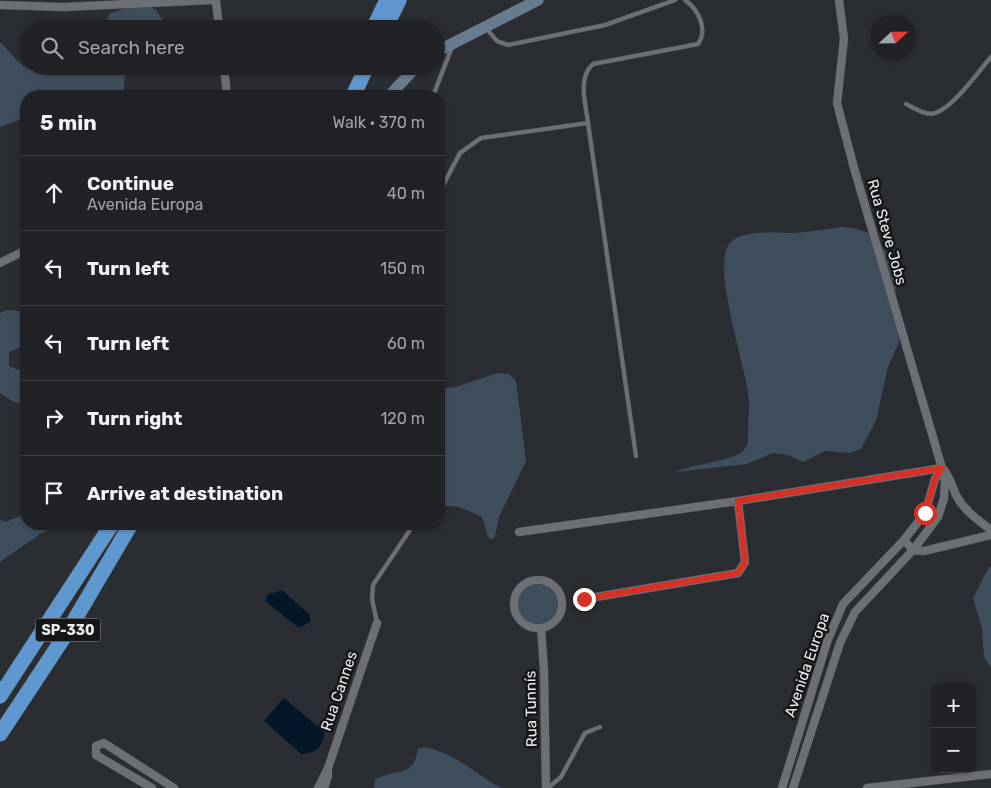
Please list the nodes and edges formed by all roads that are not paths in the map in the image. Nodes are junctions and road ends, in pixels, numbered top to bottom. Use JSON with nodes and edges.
{"nodes":[{"id":1,"x":215,"y":0,"type":"edge"},
{"id":2,"x":387,"y":0,"type":"edge"},
{"id":3,"x":399,"y":0,"type":"edge"},
{"id":4,"x":538,"y":0,"type":"edge"},
{"id":5,"x":676,"y":0,"type":"edge"},
{"id":6,"x":685,"y":0,"type":"edge"},
{"id":7,"x":839,"y":0,"type":"edge"},
{"id":8,"x":0,"y":5,"type":"edge"},
{"id":9,"x":218,"y":20,"type":"edge"},
{"id":10,"x":377,"y":20,"type":"edge"},
{"id":11,"x":389,"y":20,"type":"edge"},
{"id":12,"x":485,"y":27,"type":"junction"},
{"id":13,"x":454,"y":43,"type":"junction"},
{"id":14,"x":445,"y":48,"type":"edge"},
{"id":15,"x":991,"y":57,"type":"edge"},
{"id":16,"x":445,"y":66,"type":"edge"},
{"id":17,"x":225,"y":75,"type":"edge"},
{"id":18,"x":352,"y":75,"type":"edge"},
{"id":19,"x":363,"y":75,"type":"edge"},
{"id":20,"x":408,"y":75,"type":"edge"},
{"id":21,"x":441,"y":75,"type":"edge"},
{"id":22,"x":226,"y":90,"type":"edge"},
{"id":23,"x":345,"y":90,"type":"edge"},
{"id":24,"x":356,"y":90,"type":"edge"},
{"id":25,"x":394,"y":90,"type":"edge"},
{"id":26,"x":435,"y":90,"type":"edge"},
{"id":27,"x":906,"y":104,"type":"dead end"},
{"id":28,"x":588,"y":123,"type":"junction"},
{"id":29,"x":445,"y":181,"type":"edge"},
{"id":30,"x":20,"y":253,"type":"edge"},
{"id":31,"x":0,"y":263,"type":"edge"},
{"id":32,"x":636,"y":456,"type":"dead end"},
{"id":33,"x":942,"y":468,"type":"junction"},
{"id":34,"x":738,"y":501,"type":"junction"},
{"id":35,"x":108,"y":530,"type":"edge"},
{"id":36,"x":127,"y":530,"type":"edge"},
{"id":37,"x":410,"y":530,"type":"edge"},
{"id":38,"x":991,"y":530,"type":"edge"},
{"id":39,"x":519,"y":532,"type":"dead end"},
{"id":40,"x":991,"y":536,"type":"edge"},
{"id":41,"x":904,"y":540,"type":"junction"},
{"id":42,"x":913,"y":550,"type":"junction"},
{"id":43,"x":584,"y":599,"type":"dead end"},
{"id":44,"x":377,"y":623,"type":"joint"},
{"id":45,"x":541,"y":628,"type":"junction"},
{"id":46,"x":0,"y":696,"type":"edge"},
{"id":47,"x":600,"y":727,"type":"dead end"},
{"id":48,"x":0,"y":734,"type":"edge"},
{"id":49,"x":326,"y":773,"type":"junction"},
{"id":50,"x":991,"y":774,"type":"edge"},
{"id":51,"x":152,"y":788,"type":"edge"},
{"id":52,"x":174,"y":788,"type":"edge"},
{"id":53,"x":312,"y":788,"type":"edge"},
{"id":54,"x":318,"y":788,"type":"edge"},
{"id":55,"x":324,"y":788,"type":"edge"},
{"id":56,"x":330,"y":788,"type":"edge"},
{"id":57,"x":547,"y":788,"type":"edge"},
{"id":58,"x":782,"y":788,"type":"edge"},
{"id":59,"x":793,"y":788,"type":"edge"},
{"id":60,"x":867,"y":788,"type":"edge"}],
"edges":[{"from":1,"to":8,"type":"street"},
{"from":1,"to":9,"type":"street"},
{"from":2,"to":10,"type":"highway"},
{"from":3,"to":11,"type":"highway"},
{"from":4,"to":12,"type":"main road"},
{"from":5,"to":12,"type":"lane"},
{"from":6,"to":28,"type":"lane"},
{"from":7,"to":33,"type":"street","name":"Rua Steve Jobs"},
{"from":12,"to":13,"type":"main road"},
{"from":13,"to":14,"type":"main road"},
{"from":13,"to":16,"type":"lane"},
{"from":15,"to":27,"type":"lane"},
{"from":17,"to":22,"type":"street"},
{"from":18,"to":23,"type":"highway"},
{"from":19,"to":24,"type":"highway"},
{"from":20,"to":25,"type":"main road"},
{"from":21,"to":26,"type":"lane"},
{"from":28,"to":29,"type":"lane"},
{"from":28,"to":32,"type":"lane"},
{"from":30,"to":31,"type":"street"},
{"from":33,"to":34,"type":"street"},
{"from":33,"to":38,"type":"street"},
{"from":33,"to":41,"type":"street","name":"Avenida Europa"},
{"from":33,"to":42,"type":"street","name":"Avenida Europa"},
{"from":34,"to":39,"type":"street"},
{"from":34,"to":43,"type":"street"},
{"from":35,"to":46,"type":"highway","number":"SP-330"},
{"from":36,"to":48,"type":"highway","number":"SP-330"},
{"from":37,"to":44,"type":"lane"},
{"from":40,"to":42,"type":"street"},
{"from":41,"to":42,"type":"street"},
{"from":41,"to":58,"type":"street","name":"Avenida Europa"},
{"from":42,"to":59,"type":"street","name":"Avenida Europa"},
{"from":44,"to":49,"type":"street","name":"Rua Cannes"},
{"from":45,"to":45,"type":"street"},
{"from":45,"to":57,"type":"street","name":"Rua Tunnís"},
{"from":47,"to":57,"type":"lane"},
{"from":49,"to":53,"type":"street"},
{"from":49,"to":54,"type":"street","name":"Rua Cannes"},
{"from":49,"to":55,"type":"street","name":"Rua Cannes"},
{"from":49,"to":56,"type":"street"},
{"from":50,"to":60,"type":"street"},
{"from":51,"to":52,"type":"street"}]}
